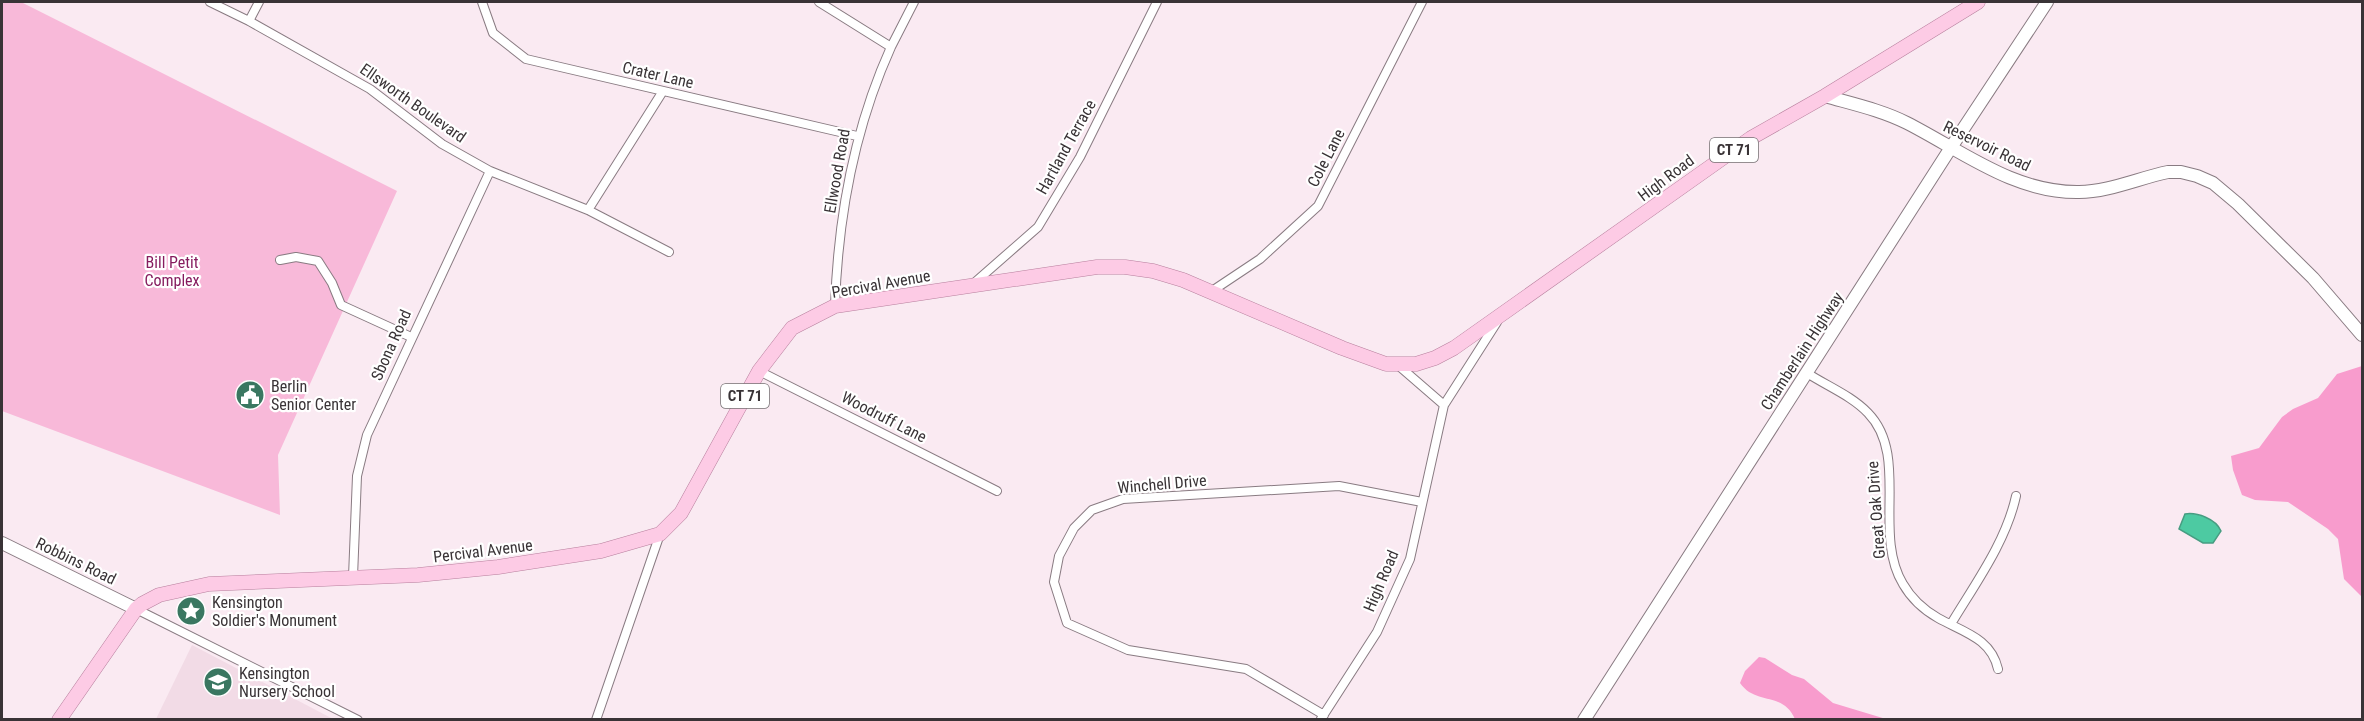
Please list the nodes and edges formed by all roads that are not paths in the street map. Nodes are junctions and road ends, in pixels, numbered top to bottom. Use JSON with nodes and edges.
{"nodes":[{"id":1,"x":210,"y":2,"type":"edge"},
{"id":2,"x":259,"y":2,"type":"edge"},
{"id":3,"x":482,"y":2,"type":"edge"},
{"id":4,"x":819,"y":2,"type":"edge"},
{"id":5,"x":914,"y":2,"type":"edge"},
{"id":6,"x":1157,"y":2,"type":"edge"},
{"id":7,"x":1422,"y":2,"type":"edge"},
{"id":8,"x":1978,"y":2,"type":"edge"},
{"id":9,"x":2048,"y":2,"type":"edge"},
{"id":10,"x":249,"y":21,"type":"junction"},
{"id":11,"x":891,"y":47,"type":"junction"},
{"id":12,"x":663,"y":91,"type":"junction"},
{"id":13,"x":1825,"y":96,"type":"junction"},
{"id":14,"x":857,"y":136,"type":"junction"},
{"id":15,"x":1950,"y":149,"type":"junction"},
{"id":16,"x":489,"y":171,"type":"junction"},
{"id":17,"x":588,"y":210,"type":"junction"},
{"id":18,"x":669,"y":252,"type":"dead end"},
{"id":19,"x":280,"y":260,"type":"dead end"},
{"id":20,"x":972,"y":284,"type":"junction"},
{"id":21,"x":1212,"y":291,"type":"junction"},
{"id":22,"x":835,"y":306,"type":"junction"},
{"id":23,"x":1501,"y":316,"type":"junction"},
{"id":24,"x":2362,"y":335,"type":"edge"},
{"id":25,"x":411,"y":337,"type":"junction"},
{"id":26,"x":1399,"y":366,"type":"junction"},
{"id":27,"x":759,"y":371,"type":"junction"},
{"id":28,"x":1807,"y":373,"type":"junction"},
{"id":29,"x":1444,"y":405,"type":"junction"},
{"id":30,"x":997,"y":490,"type":"dead end"},
{"id":31,"x":2016,"y":496,"type":"dead end"},
{"id":32,"x":1422,"y":502,"type":"junction"},
{"id":33,"x":660,"y":534,"type":"junction"},
{"id":34,"x":2,"y":543,"type":"edge"},
{"id":35,"x":352,"y":577,"type":"junction"},
{"id":36,"x":136,"y":609,"type":"junction"},
{"id":37,"x":1951,"y":624,"type":"junction"},
{"id":38,"x":1998,"y":669,"type":"dead end"},
{"id":39,"x":1323,"y":717,"type":"edge"},
{"id":40,"x":59,"y":720,"type":"edge"},
{"id":41,"x":358,"y":720,"type":"edge"},
{"id":42,"x":596,"y":720,"type":"edge"},
{"id":43,"x":1584,"y":720,"type":"edge"}],
"edges":[{"from":1,"to":10,"type":"street","name":"Ellsworth Boulevard"},
{"from":2,"to":10,"type":"street"},
{"from":3,"to":12,"type":"street","name":"Crater Lane"},
{"from":4,"to":11,"type":"street"},
{"from":5,"to":11,"type":"street","name":"Ellwood Road"},
{"from":6,"to":20,"type":"street","name":"Hartland Terrace"},
{"from":7,"to":21,"type":"street","name":"Cole Lane"},
{"from":8,"to":13,"type":"main road","name":"High Road","number":"CT 71"},
{"from":9,"to":15,"type":"main road","name":"Chamberlain Highway"},
{"from":10,"to":16,"type":"street","name":"Ellsworth Boulevard"},
{"from":11,"to":14,"type":"street","name":"Ellwood Road"},
{"from":12,"to":14,"type":"street","name":"Crater Lane"},
{"from":12,"to":17,"type":"street"},
{"from":13,"to":15,"type":"main road","name":"Reservoir Road"},
{"from":13,"to":23,"type":"main road","name":"High Road","number":"CT 71"},
{"from":14,"to":22,"type":"street","name":"Ellwood Road"},
{"from":15,"to":24,"type":"main road","name":"Reservoir Road"},
{"from":15,"to":28,"type":"main road","name":"Chamberlain Highway"},
{"from":16,"to":17,"type":"street","name":"Ellsworth Boulevard"},
{"from":16,"to":25,"type":"street","name":"Sbona Road"},
{"from":17,"to":18,"type":"street","name":"Ellsworth Boulevard"},
{"from":19,"to":25,"type":"street"},
{"from":20,"to":21,"type":"main road","name":"Percival Avenue","number":"CT 71"},
{"from":20,"to":22,"type":"main road","name":"Percival Avenue","number":"CT 71"},
{"from":21,"to":26,"type":"main road","name":"Percival Avenue","number":"CT 71"},
{"from":22,"to":27,"type":"main road","name":"Percival Avenue","number":"CT 71"},
{"from":23,"to":26,"type":"main road","name":"Percival Avenue","number":"CT 71"},
{"from":23,"to":29,"type":"street","name":"High Road"},
{"from":25,"to":35,"type":"street","name":"Sbona Road"},
{"from":26,"to":29,"type":"street"},
{"from":27,"to":30,"type":"street","name":"Woodruff Lane"},
{"from":27,"to":33,"type":"main road","name":"Percival Avenue","number":"CT 71"},
{"from":28,"to":37,"type":"street","name":"Great Oak Drive"},
{"from":28,"to":43,"type":"main road","name":"Chamberlain Highway"},
{"from":29,"to":32,"type":"street","name":"High Road"},
{"from":31,"to":37,"type":"street"},
{"from":32,"to":39,"type":"street","name":"High Road"},
{"from":32,"to":39,"type":"street","name":"Winchell Drive"},
{"from":33,"to":35,"type":"main road","name":"Percival Avenue","number":"CT 71"},
{"from":33,"to":42,"type":"street"},
{"from":34,"to":36,"type":"main road","name":"Robbins Road"},
{"from":35,"to":36,"type":"main road","name":"Percival Avenue","number":"CT 71"},
{"from":36,"to":40,"type":"main road","name":"Percival Avenue","number":"CT 71"},
{"from":36,"to":41,"type":"street"},
{"from":37,"to":38,"type":"street","name":"Great Oak Drive"}]}
